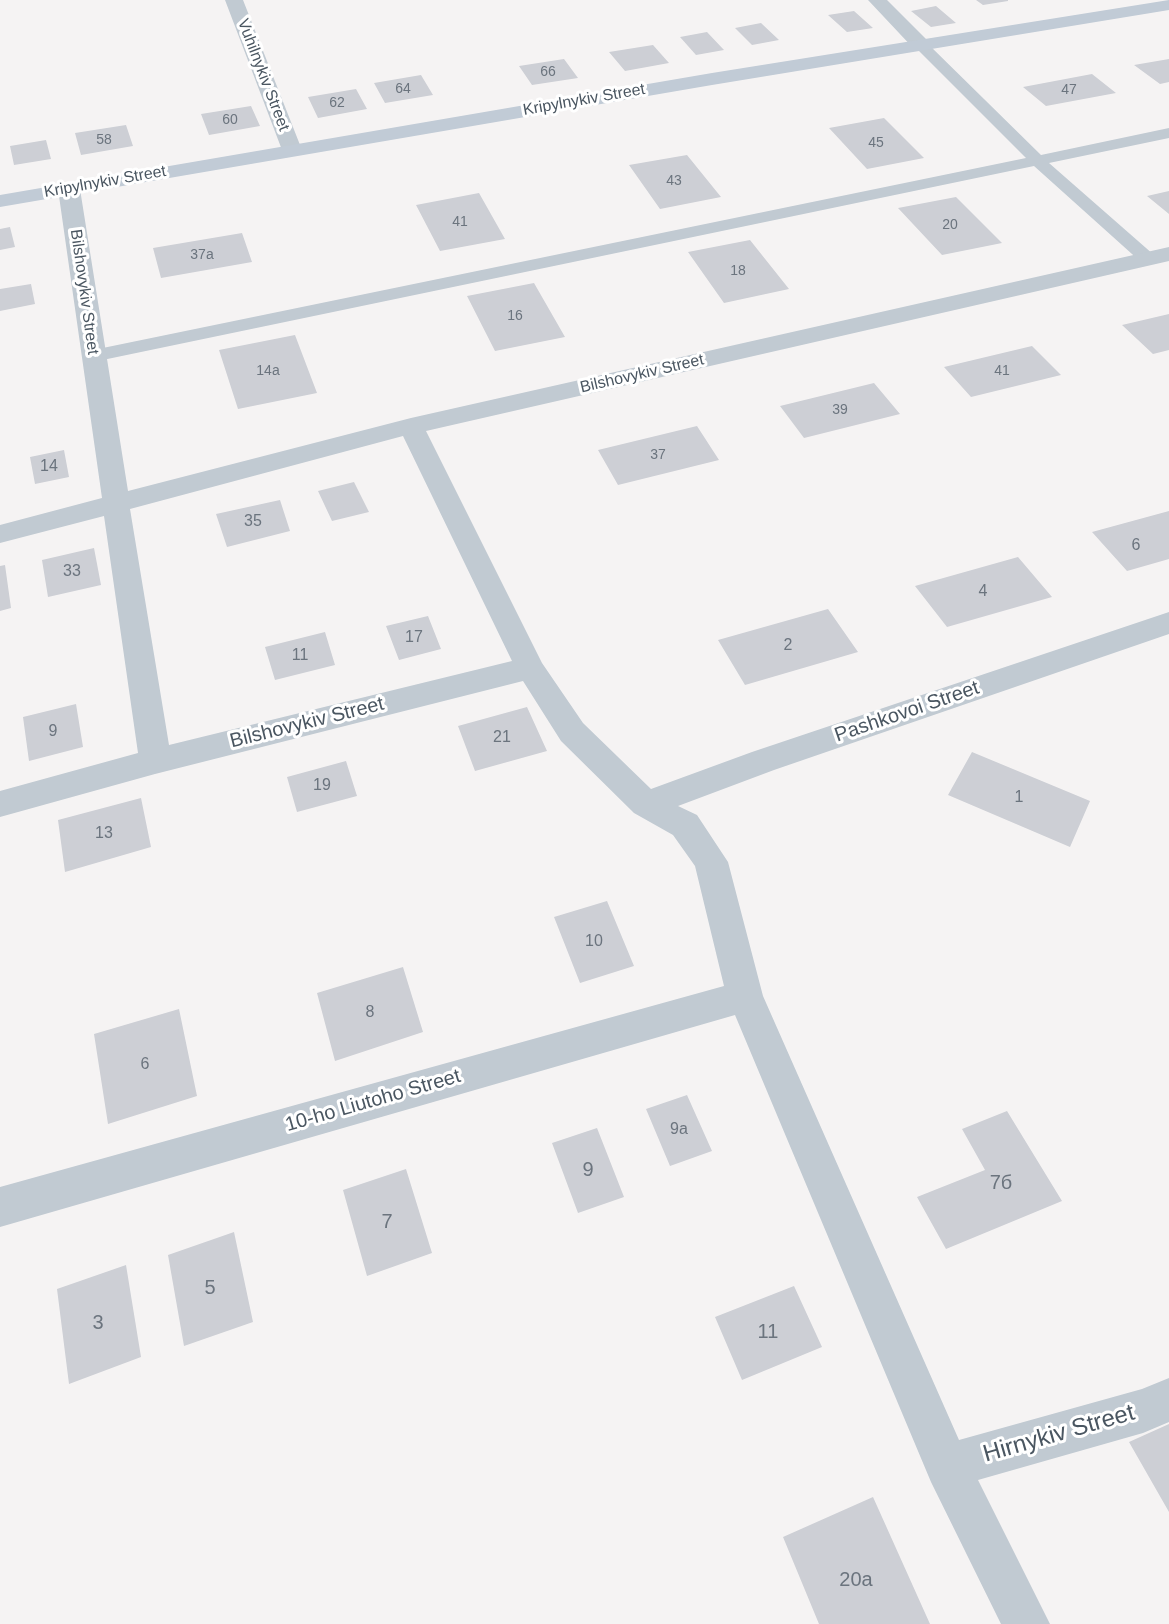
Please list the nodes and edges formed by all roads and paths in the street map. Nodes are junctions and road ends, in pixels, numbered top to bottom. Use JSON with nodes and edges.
{"nodes":[{"id":1,"x":234,"y":0,"type":"edge"},
{"id":2,"x":877,"y":0,"type":"edge"},
{"id":3,"x":1169,"y":5,"type":"edge"},
{"id":4,"x":922,"y":46,"type":"junction"},
{"id":5,"x":1169,"y":133,"type":"edge"},
{"id":6,"x":292,"y":150,"type":"junction"},
{"id":7,"x":1038,"y":161,"type":"junction"},
{"id":8,"x":69,"y":189,"type":"junction"},
{"id":9,"x":0,"y":201,"type":"edge"},
{"id":10,"x":1159,"y":256,"type":"edge"},
{"id":11,"x":93,"y":356,"type":"junction"},
{"id":12,"x":411,"y":426,"type":"junction"},
{"id":13,"x":118,"y":502,"type":"junction"},
{"id":14,"x":0,"y":534,"type":"edge"},
{"id":15,"x":1169,"y":623,"type":"edge"},
{"id":16,"x":530,"y":668,"type":"junction"},
{"id":17,"x":155,"y":761,"type":"junction"},
{"id":18,"x":0,"y":804,"type":"edge"},
{"id":19,"x":646,"y":804,"type":"junction"},
{"id":20,"x":745,"y":996,"type":"junction"},
{"id":21,"x":0,"y":1207,"type":"edge"},
{"id":22,"x":1169,"y":1400,"type":"edge"},
{"id":23,"x":947,"y":1466,"type":"junction"},
{"id":24,"x":1026,"y":1624,"type":"edge"}],
"edges":[{"from":1,"to":6,"type":"street","name":"Vuhilnykiv Street"},
{"from":2,"to":4,"type":"street"},
{"from":3,"to":4,"type":"street","name":"Kripylnykiv Street"},
{"from":4,"to":6,"type":"street","name":"Kripylnykiv Street"},
{"from":4,"to":7,"type":"lane"},
{"from":5,"to":7,"type":"lane"},
{"from":6,"to":8,"type":"street","name":"Kripylnykiv Street"},
{"from":7,"to":10,"type":"lane"},
{"from":7,"to":11,"type":"lane"},
{"from":8,"to":9,"type":"street","name":"Kripylnykiv Street"},
{"from":8,"to":11,"type":"street","name":"Bilshovykiv Street"},
{"from":10,"to":12,"type":"street","name":"Bilshovykiv Street"},
{"from":11,"to":13,"type":"street","name":"Bilshovykiv Street"},
{"from":12,"to":13,"type":"street","name":"Bilshovykiv Street"},
{"from":12,"to":16,"type":"street"},
{"from":13,"to":14,"type":"street","name":"Bilshovykiv Street"},
{"from":13,"to":17,"type":"street","name":"Bilshovykiv Street"},
{"from":15,"to":19,"type":"street","name":"Pashkovoi Street"},
{"from":16,"to":17,"type":"street","name":"Bilshovykiv Street"},
{"from":16,"to":19,"type":"street"},
{"from":17,"to":18,"type":"street","name":"Bilshovykiv Street"},
{"from":19,"to":20,"type":"street"},
{"from":20,"to":21,"type":"street","name":"10-ho Liutoho Street"},
{"from":20,"to":23,"type":"street"},
{"from":22,"to":23,"type":"street","name":"Hirnykiv Street"},
{"from":23,"to":24,"type":"street"}]}
